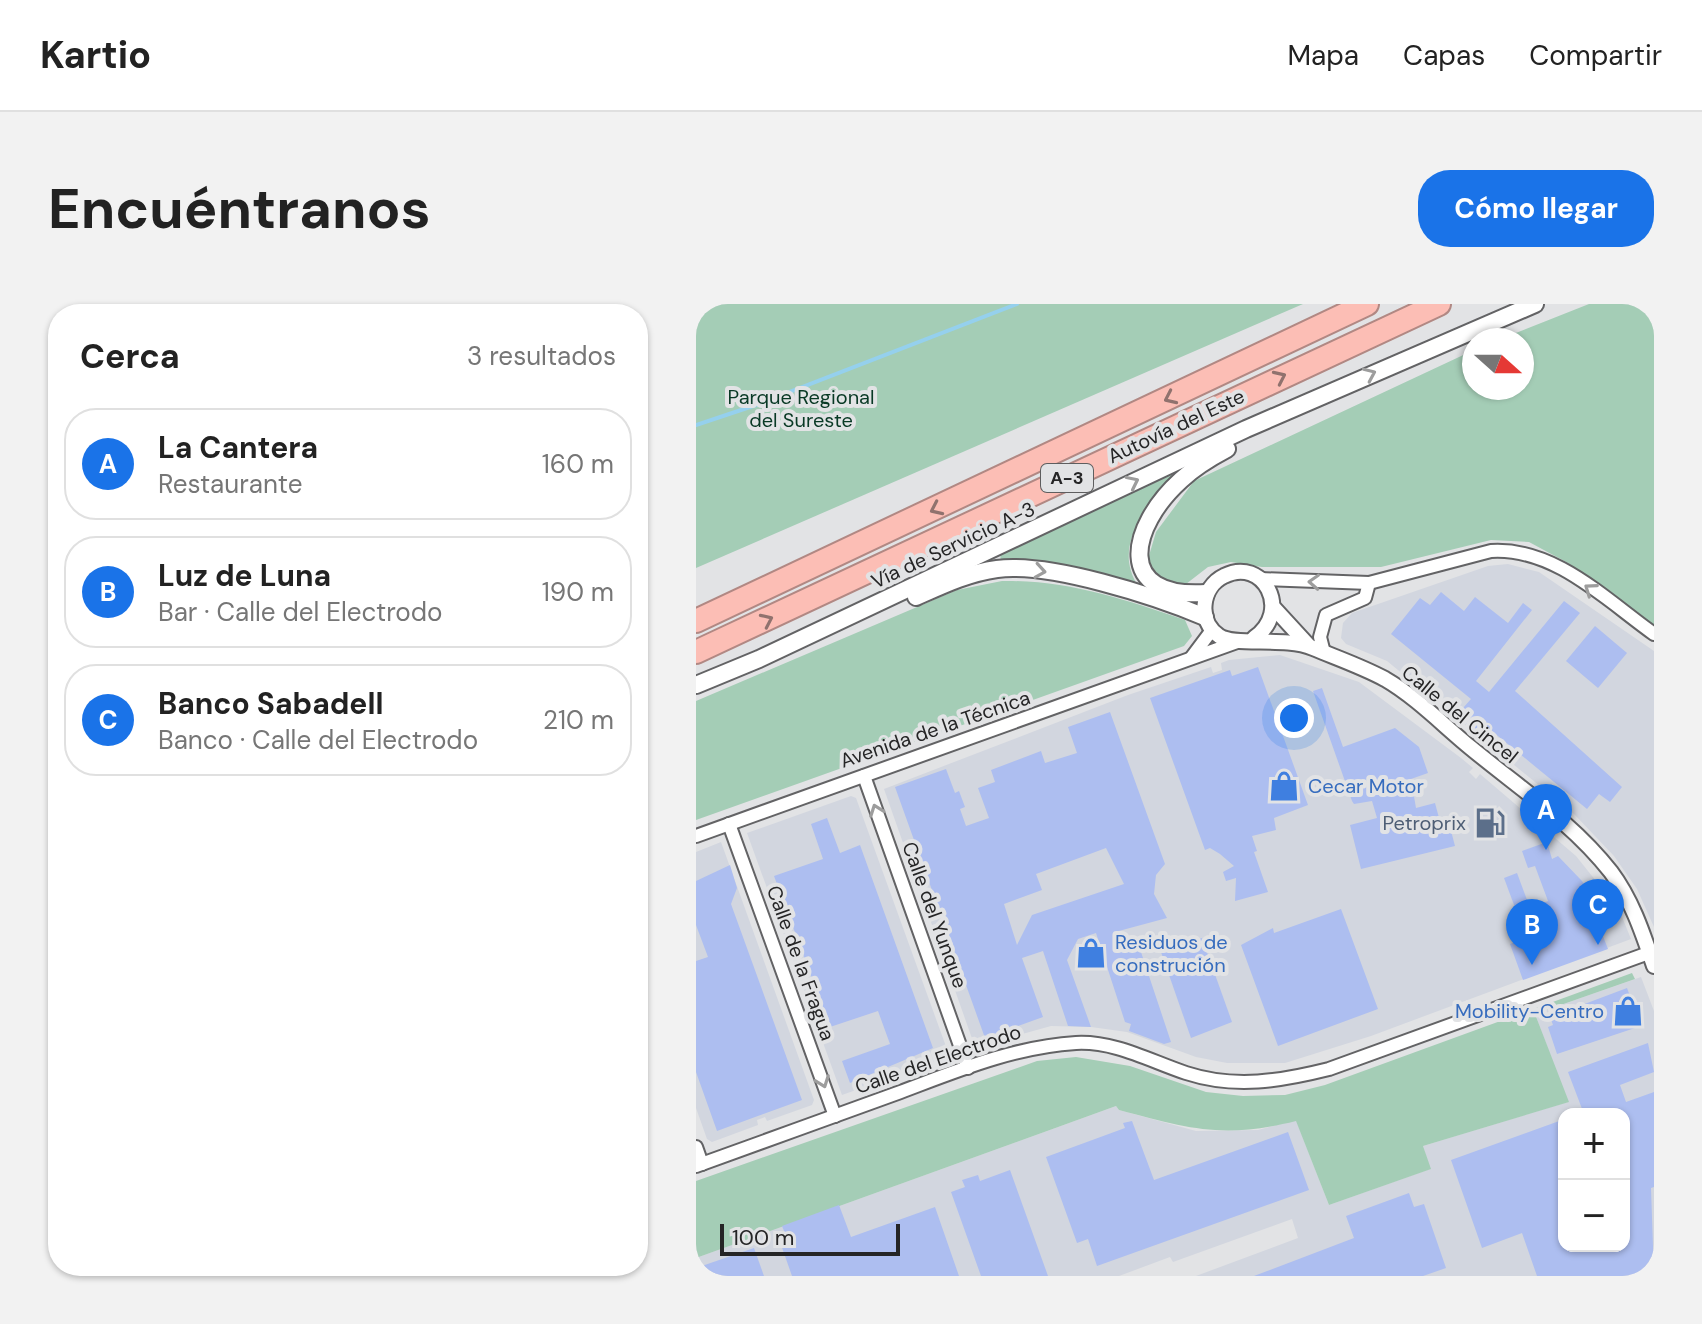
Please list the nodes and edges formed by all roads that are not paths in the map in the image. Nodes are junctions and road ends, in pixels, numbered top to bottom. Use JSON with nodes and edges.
{"nodes":[{"id":1,"x":1367,"y":304,"type":"edge"},
{"id":2,"x":1439,"y":304,"type":"edge"},
{"id":3,"x":1535,"y":304,"type":"edge"},
{"id":4,"x":1274,"y":417,"type":"junction"},
{"id":5,"x":1260,"y":579,"type":"junction"},
{"id":6,"x":1369,"y":583,"type":"junction"},
{"id":7,"x":1206,"y":593,"type":"junction"},
{"id":8,"x":1274,"y":608,"type":"junction"},
{"id":9,"x":696,"y":621,"type":"edge"},
{"id":10,"x":1208,"y":624,"type":"junction"},
{"id":11,"x":1654,"y":634,"type":"edge"},
{"id":12,"x":1254,"y":638,"type":"junction"},
{"id":13,"x":1237,"y":642,"type":"junction"},
{"id":14,"x":1308,"y":646,"type":"junction"},
{"id":15,"x":696,"y":652,"type":"edge"},
{"id":16,"x":1324,"y":653,"type":"junction"},
{"id":17,"x":759,"y":659,"type":"junction"},
{"id":18,"x":1189,"y":660,"type":"junction"},
{"id":19,"x":696,"y":685,"type":"edge"},
{"id":20,"x":864,"y":776,"type":"junction"},
{"id":21,"x":729,"y":824,"type":"junction"},
{"id":22,"x":696,"y":836,"type":"edge"},
{"id":23,"x":1652,"y":957,"type":"edge"},
{"id":24,"x":968,"y":1068,"type":"junction"},
{"id":25,"x":835,"y":1116,"type":"junction"},
{"id":26,"x":696,"y":1147,"type":"edge"},
{"id":27,"x":699,"y":1165,"type":"edge"}],
"edges":[{"from":1,"to":9,"type":"highway","name":"Autovía del Este","number":"A-3","one_way":true},
{"from":15,"to":2,"type":"highway","name":"Autovía del Este","number":"A-3","one_way":true},
{"from":4,"to":3,"type":"main road","name":"Vía de Servicio A-3","one_way":true},
{"from":4,"to":7,"type":"main road"},
{"from":17,"to":4,"type":"main road","name":"Vía de Servicio A-3","one_way":true},
{"from":6,"to":5,"type":"street","one_way":true},
{"from":5,"to":7,"type":"street"},
{"from":5,"to":8,"type":"street"},
{"from":11,"to":6,"type":"street","one_way":true},
{"from":6,"to":16,"type":"street"},
{"from":7,"to":10,"type":"street"},
{"from":8,"to":12,"type":"street"},
{"from":8,"to":14,"type":"street"},
{"from":10,"to":13,"type":"street"},
{"from":17,"to":10,"type":"main road","one_way":true},
{"from":10,"to":18,"type":"street"},
{"from":12,"to":13,"type":"street"},
{"from":12,"to":14,"type":"street"},
{"from":13,"to":18,"type":"street","name":"Avenida de la Técnica"},
{"from":14,"to":16,"type":"street","name":"Calle del Cincel"},
{"from":16,"to":23,"type":"street","name":"Calle del Cincel"},
{"from":17,"to":19,"type":"main road","name":"Vía de Servicio A-3"},
{"from":18,"to":20,"type":"street","name":"Avenida de la Técnica"},
{"from":20,"to":21,"type":"street","name":"Avenida de la Técnica"},
{"from":24,"to":20,"type":"street","name":"Calle del Yunque","one_way":true},
{"from":21,"to":22,"type":"street","name":"Avenida de la Técnica"},
{"from":21,"to":25,"type":"street","name":"Calle de la Fragua","one_way":true},
{"from":23,"to":24,"type":"street","name":"Calle del Electrodo"},
{"from":24,"to":25,"type":"street","name":"Calle del Electrodo"},
{"from":25,"to":27,"type":"street","name":"Calle del Electrodo"},
{"from":26,"to":27,"type":"street"}]}
